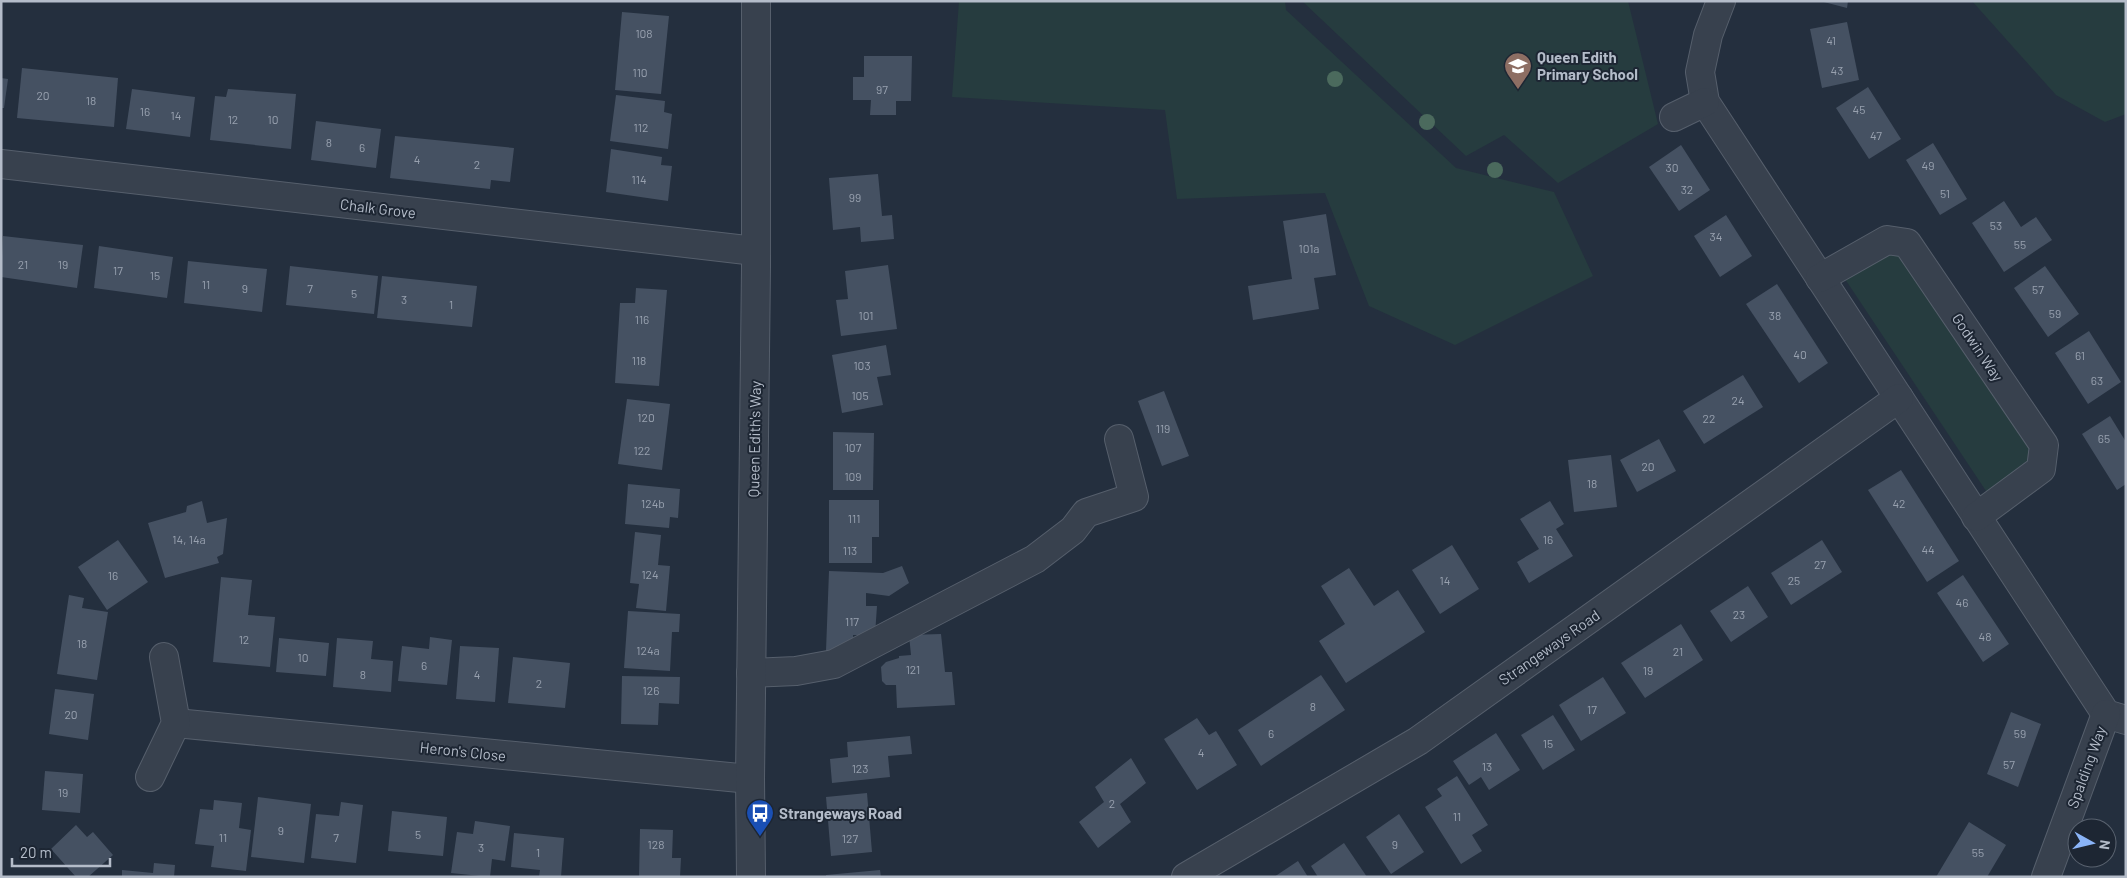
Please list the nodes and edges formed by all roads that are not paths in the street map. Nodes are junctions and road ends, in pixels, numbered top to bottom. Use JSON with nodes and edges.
{"nodes":[{"id":1,"x":756,"y":1,"type":"edge"},
{"id":2,"x":1721,"y":1,"type":"edge"},
{"id":3,"x":1705,"y":102,"type":"junction"},
{"id":4,"x":1674,"y":117,"type":"dead end"},
{"id":5,"x":1,"y":164,"type":"edge"},
{"id":6,"x":755,"y":251,"type":"junction"},
{"id":7,"x":1820,"y":278,"type":"junction"},
{"id":8,"x":1899,"y":398,"type":"junction"},
{"id":9,"x":1119,"y":439,"type":"dead end"},
{"id":10,"x":1976,"y":517,"type":"junction"},
{"id":11,"x":164,"y":657,"type":"dead end"},
{"id":12,"x":751,"y":673,"type":"junction"},
{"id":13,"x":2116,"y":717,"type":"edge"},
{"id":14,"x":176,"y":723,"type":"junction"},
{"id":15,"x":150,"y":778,"type":"dead end"},
{"id":16,"x":750,"y":779,"type":"junction"},
{"id":17,"x":751,"y":877,"type":"edge"},
{"id":18,"x":1186,"y":877,"type":"edge"},
{"id":19,"x":2046,"y":877,"type":"edge"}],
"edges":[{"from":1,"to":6,"type":"street","name":"Queen Edith's Way"},
{"from":2,"to":3,"type":"street"},
{"from":3,"to":4,"type":"street"},
{"from":3,"to":7,"type":"street"},
{"from":5,"to":6,"type":"street","name":"Chalk Grove"},
{"from":6,"to":12,"type":"street","name":"Queen Edith's Way"},
{"from":7,"to":8,"type":"street"},
{"from":7,"to":10,"type":"street","name":"Godwin Way"},
{"from":8,"to":10,"type":"street"},
{"from":8,"to":18,"type":"street","name":"Strangeways Road"},
{"from":9,"to":12,"type":"street"},
{"from":10,"to":13,"type":"street"},
{"from":11,"to":14,"type":"street"},
{"from":12,"to":16,"type":"street","name":"Queen Edith's Way"},
{"from":13,"to":19,"type":"street","name":"Spalding Way"},
{"from":14,"to":15,"type":"street"},
{"from":14,"to":16,"type":"street","name":"Heron's Close"},
{"from":16,"to":17,"type":"street","name":"Queen Edith's Way"}]}
